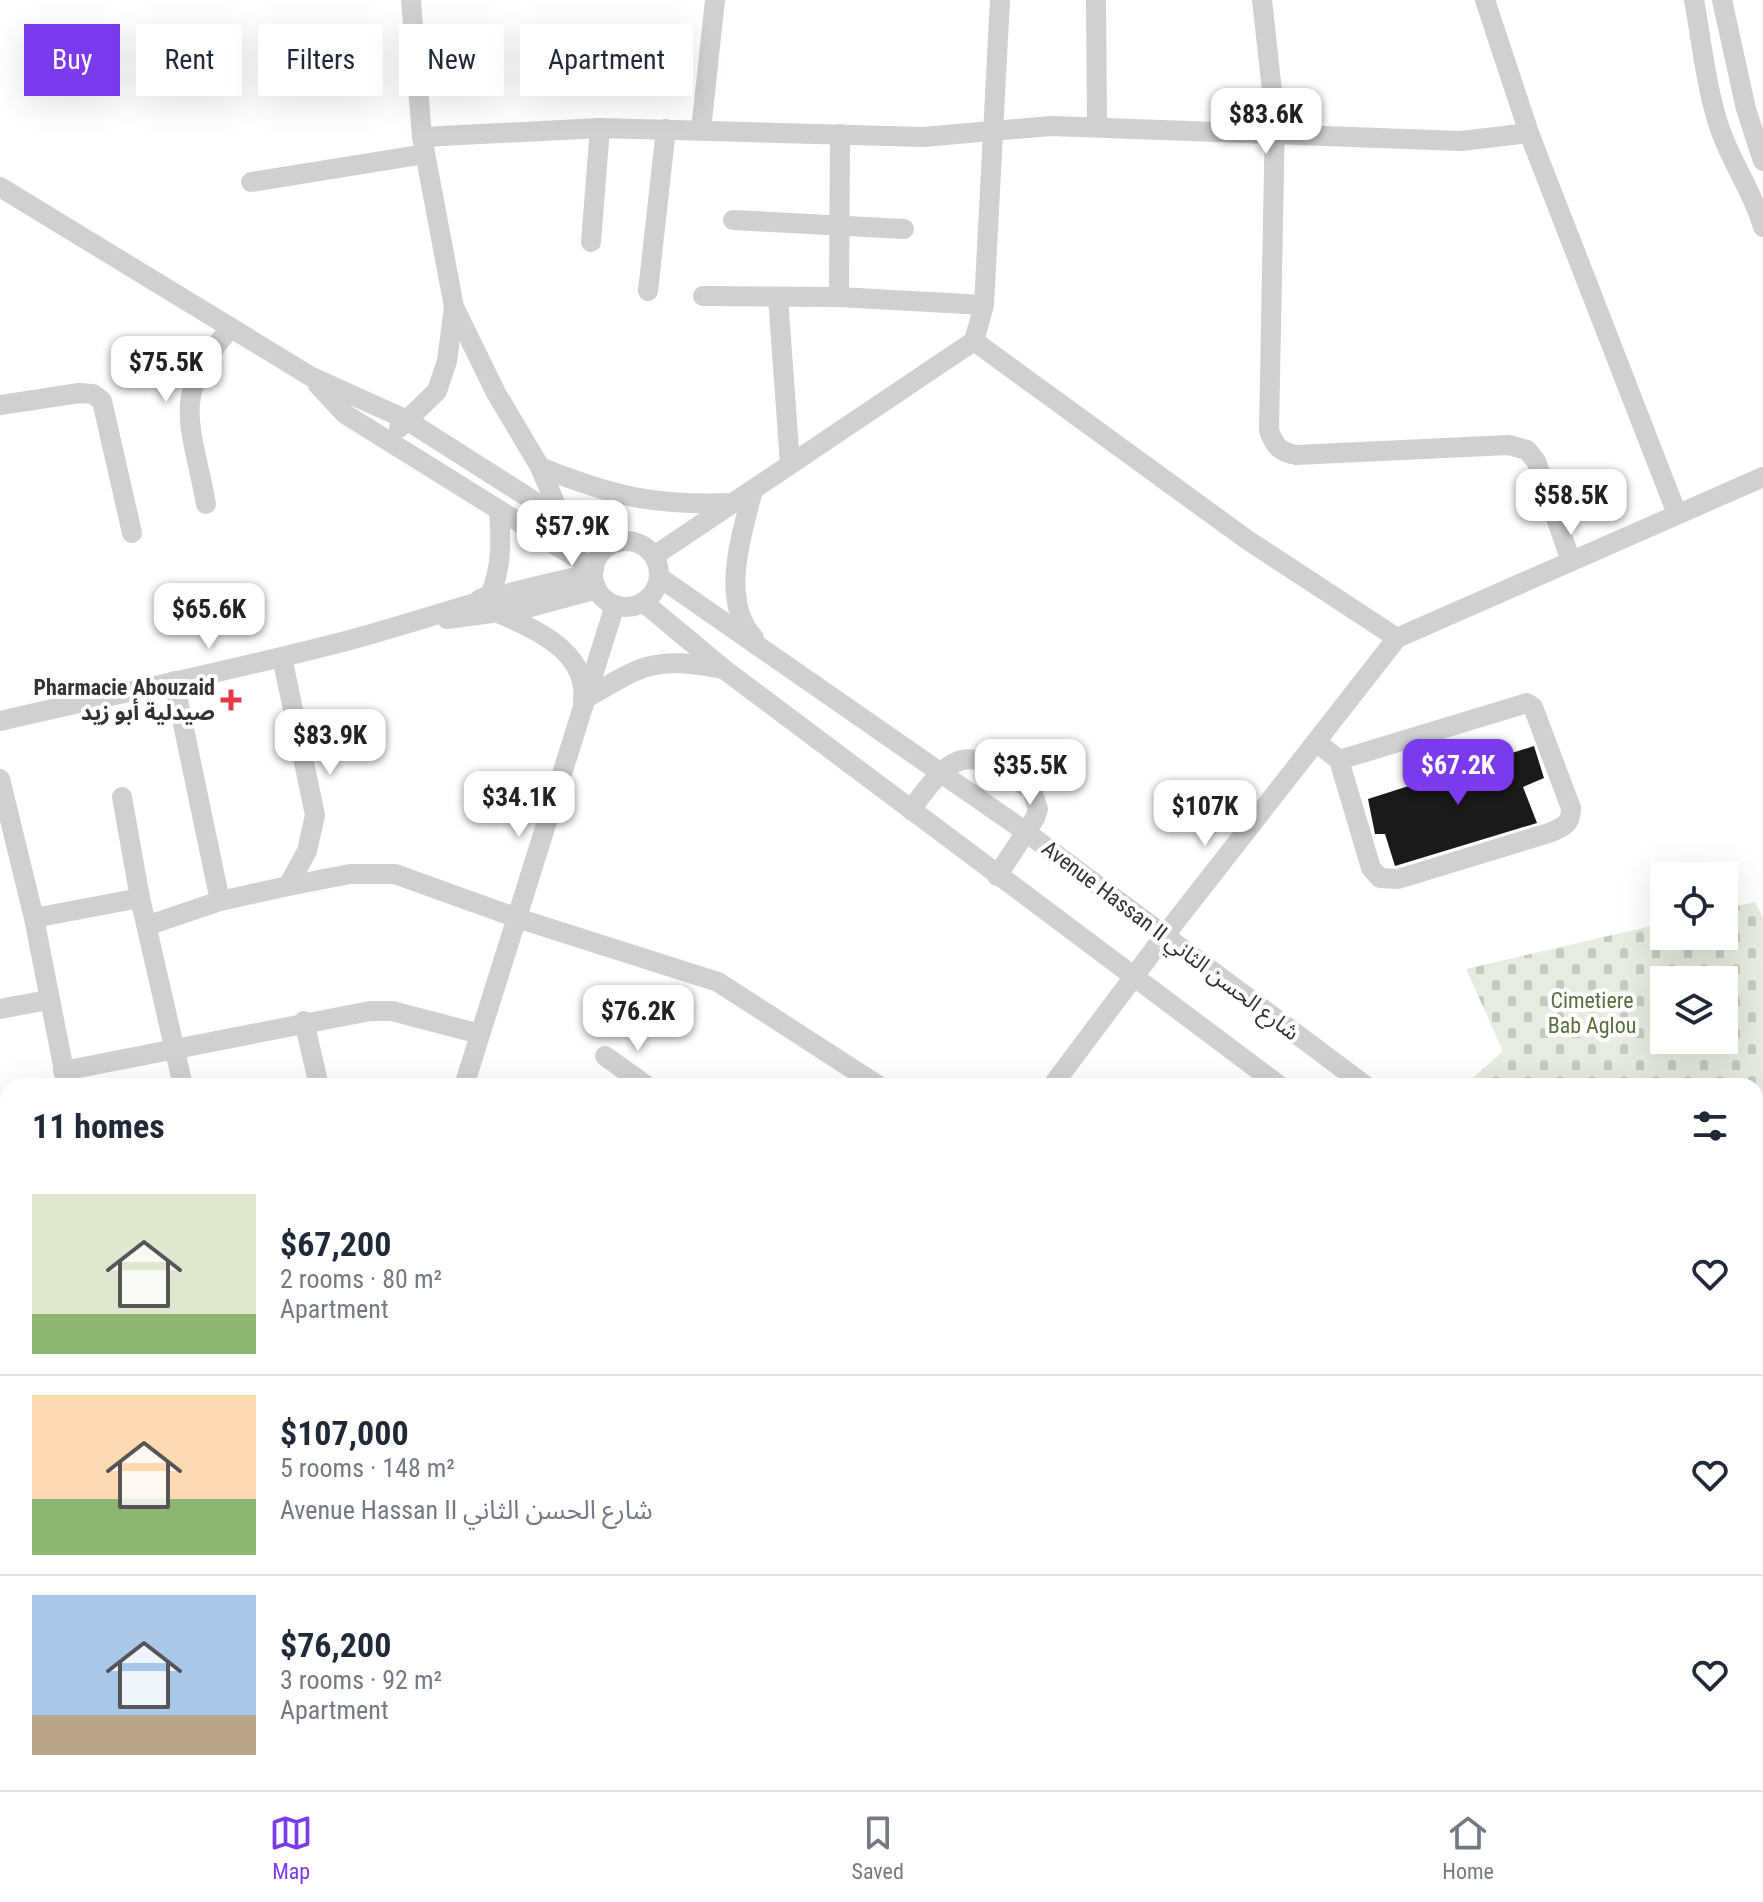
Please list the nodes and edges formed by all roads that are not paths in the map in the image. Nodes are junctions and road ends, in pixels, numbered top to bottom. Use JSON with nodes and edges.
{"nodes":[{"id":1,"x":411,"y":0,"type":"edge"},
{"id":2,"x":715,"y":0,"type":"edge"},
{"id":3,"x":1000,"y":0,"type":"edge"},
{"id":4,"x":1096,"y":0,"type":"edge"},
{"id":5,"x":1262,"y":0,"type":"edge"},
{"id":6,"x":1485,"y":0,"type":"edge"},
{"id":7,"x":1694,"y":0,"type":"edge"},
{"id":8,"x":1722,"y":0,"type":"edge"},
{"id":9,"x":1097,"y":127,"type":"junction"},
{"id":10,"x":600,"y":128,"type":"junction"},
{"id":11,"x":666,"y":129,"type":"junction"},
{"id":12,"x":701,"y":130,"type":"junction"},
{"id":13,"x":995,"y":131,"type":"junction"},
{"id":14,"x":1529,"y":133,"type":"junction"},
{"id":15,"x":840,"y":134,"type":"junction"},
{"id":16,"x":1273,"y":135,"type":"junction"},
{"id":17,"x":423,"y":146,"type":"junction"},
{"id":18,"x":1763,"y":161,"type":"edge"},
{"id":19,"x":251,"y":182,"type":"dead end"},
{"id":20,"x":0,"y":187,"type":"edge"},
{"id":21,"x":733,"y":220,"type":"dead end"},
{"id":22,"x":841,"y":227,"type":"junction"},
{"id":23,"x":1763,"y":227,"type":"edge"},
{"id":24,"x":904,"y":229,"type":"dead end"},
{"id":25,"x":591,"y":242,"type":"dead end"},
{"id":26,"x":648,"y":291,"type":"dead end"},
{"id":27,"x":703,"y":296,"type":"dead end"},
{"id":28,"x":778,"y":297,"type":"junction"},
{"id":29,"x":839,"y":297,"type":"junction"},
{"id":30,"x":984,"y":305,"type":"junction"},
{"id":31,"x":454,"y":307,"type":"junction"},
{"id":32,"x":231,"y":328,"type":"junction"},
{"id":33,"x":974,"y":341,"type":"junction"},
{"id":34,"x":310,"y":376,"type":"junction"},
{"id":35,"x":0,"y":405,"type":"edge"},
{"id":36,"x":405,"y":419,"type":"junction"},
{"id":37,"x":391,"y":441,"type":"junction"},
{"id":38,"x":790,"y":464,"type":"junction"},
{"id":39,"x":540,"y":467,"type":"junction"},
{"id":40,"x":1763,"y":477,"type":"edge"},
{"id":41,"x":753,"y":490,"type":"junction"},
{"id":42,"x":733,"y":503,"type":"junction"},
{"id":43,"x":206,"y":504,"type":"dead end"},
{"id":44,"x":499,"y":512,"type":"junction"},
{"id":45,"x":1677,"y":514,"type":"junction"},
{"id":46,"x":560,"y":515,"type":"junction"},
{"id":47,"x":132,"y":533,"type":"dead end"},
{"id":48,"x":606,"y":547,"type":"junction"},
{"id":49,"x":654,"y":556,"type":"junction"},
{"id":50,"x":1571,"y":561,"type":"junction"},
{"id":51,"x":595,"y":577,"type":"junction"},
{"id":52,"x":659,"y":577,"type":"junction"},
{"id":53,"x":477,"y":601,"type":"junction"},
{"id":54,"x":643,"y":602,"type":"junction"},
{"id":55,"x":615,"y":605,"type":"junction"},
{"id":56,"x":498,"y":613,"type":"junction"},
{"id":57,"x":427,"y":619,"type":"junction"},
{"id":58,"x":1397,"y":638,"type":"junction"},
{"id":59,"x":759,"y":644,"type":"junction"},
{"id":60,"x":282,"y":657,"type":"junction"},
{"id":61,"x":725,"y":670,"type":"junction"},
{"id":62,"x":174,"y":681,"type":"junction"},
{"id":63,"x":584,"y":705,"type":"junction"},
{"id":64,"x":0,"y":721,"type":"edge"},
{"id":65,"x":1316,"y":742,"type":"junction"},
{"id":66,"x":1339,"y":760,"type":"junction"},
{"id":67,"x":939,"y":770,"type":"junction"},
{"id":68,"x":0,"y":779,"type":"edge"},
{"id":69,"x":122,"y":797,"type":"dead end"},
{"id":70,"x":911,"y":810,"type":"junction"},
{"id":71,"x":1026,"y":832,"type":"junction"},
{"id":72,"x":997,"y":876,"type":"junction"},
{"id":73,"x":288,"y":886,"type":"junction"},
{"id":74,"x":140,"y":898,"type":"junction"},
{"id":75,"x":220,"y":901,"type":"junction"},
{"id":76,"x":34,"y":918,"type":"junction"},
{"id":77,"x":517,"y":918,"type":"junction"},
{"id":78,"x":149,"y":925,"type":"junction"},
{"id":79,"x":1165,"y":935,"type":"junction"},
{"id":80,"x":1135,"y":975,"type":"junction"},
{"id":81,"x":48,"y":1000,"type":"junction"},
{"id":82,"x":0,"y":1009,"type":"edge"},
{"id":83,"x":304,"y":1021,"type":"junction"},
{"id":84,"x":480,"y":1034,"type":"junction"},
{"id":85,"x":175,"y":1047,"type":"junction"},
{"id":86,"x":605,"y":1056,"type":"dead end"},
{"id":87,"x":65,"y":1078,"type":"edge"},
{"id":88,"x":68,"y":1078,"type":"edge"},
{"id":89,"x":181,"y":1078,"type":"edge"},
{"id":90,"x":317,"y":1078,"type":"edge"},
{"id":91,"x":466,"y":1078,"type":"edge"},
{"id":92,"x":636,"y":1078,"type":"edge"},
{"id":93,"x":867,"y":1078,"type":"edge"},
{"id":94,"x":1058,"y":1078,"type":"edge"},
{"id":95,"x":1270,"y":1078,"type":"edge"},
{"id":96,"x":1355,"y":1078,"type":"edge"}],
"edges":[{"from":1,"to":17,"type":"street"},
{"from":2,"to":12,"type":"street"},
{"from":3,"to":13,"type":"street"},
{"from":4,"to":9,"type":"street"},
{"from":5,"to":16,"type":"street"},
{"from":6,"to":14,"type":"street"},
{"from":7,"to":23,"type":"street"},
{"from":8,"to":18,"type":"street"},
{"from":9,"to":13,"type":"street"},
{"from":9,"to":16,"type":"street"},
{"from":10,"to":11,"type":"street"},
{"from":10,"to":17,"type":"street"},
{"from":10,"to":25,"type":"street"},
{"from":11,"to":12,"type":"street"},
{"from":11,"to":26,"type":"street"},
{"from":12,"to":15,"type":"street"},
{"from":13,"to":15,"type":"street"},
{"from":13,"to":30,"type":"street"},
{"from":14,"to":16,"type":"street"},
{"from":14,"to":45,"type":"street"},
{"from":15,"to":22,"type":"street"},
{"from":16,"to":50,"type":"street"},
{"from":17,"to":19,"type":"street"},
{"from":17,"to":31,"type":"street"},
{"from":20,"to":32,"type":"street"},
{"from":21,"to":22,"type":"street"},
{"from":22,"to":24,"type":"street"},
{"from":22,"to":29,"type":"street"},
{"from":27,"to":28,"type":"street"},
{"from":28,"to":29,"type":"street"},
{"from":28,"to":38,"type":"street"},
{"from":29,"to":30,"type":"street"},
{"from":30,"to":33,"type":"street"},
{"from":31,"to":36,"type":"street"},
{"from":31,"to":39,"type":"street"},
{"from":32,"to":34,"type":"street"},
{"from":32,"to":43,"type":"street"},
{"from":33,"to":38,"type":"street"},
{"from":33,"to":58,"type":"street"},
{"from":34,"to":36,"type":"street"},
{"from":34,"to":37,"type":"street"},
{"from":35,"to":47,"type":"street"},
{"from":36,"to":37,"type":"street"},
{"from":36,"to":46,"type":"street"},
{"from":37,"to":44,"type":"street"},
{"from":38,"to":41,"type":"street"},
{"from":39,"to":42,"type":"street"},
{"from":39,"to":46,"type":"street"},
{"from":40,"to":45,"type":"street"},
{"from":41,"to":42,"type":"street"},
{"from":41,"to":59,"type":"street"},
{"from":42,"to":49,"type":"street"},
{"from":44,"to":51,"type":"street"},
{"from":44,"to":53,"type":"street"},
{"from":45,"to":50,"type":"street"},
{"from":46,"to":48,"type":"street"},
{"from":48,"to":49,"type":"street"},
{"from":48,"to":51,"type":"street"},
{"from":49,"to":52,"type":"street"},
{"from":50,"to":58,"type":"street"},
{"from":51,"to":53,"type":"street"},
{"from":51,"to":55,"type":"street"},
{"from":51,"to":56,"type":"street"},
{"from":52,"to":54,"type":"street"},
{"from":52,"to":59,"type":"street","name":"Avenue Hassan II شارع الحسن الثاني"},
{"from":53,"to":57,"type":"street"},
{"from":54,"to":55,"type":"street"},
{"from":54,"to":61,"type":"street"},
{"from":55,"to":63,"type":"street"},
{"from":56,"to":57,"type":"street"},
{"from":56,"to":63,"type":"street"},
{"from":57,"to":60,"type":"street"},
{"from":58,"to":65,"type":"street"},
{"from":59,"to":67,"type":"street","name":"Avenue Hassan II شارع الحسن الثاني"},
{"from":60,"to":62,"type":"street"},
{"from":60,"to":73,"type":"street"},
{"from":61,"to":63,"type":"street"},
{"from":61,"to":70,"type":"street"},
{"from":62,"to":64,"type":"street"},
{"from":62,"to":75,"type":"street"},
{"from":63,"to":77,"type":"street"},
{"from":65,"to":66,"type":"street"},
{"from":65,"to":79,"type":"street"},
{"from":66,"to":66,"type":"street"},
{"from":67,"to":70,"type":"street"},
{"from":67,"to":71,"type":"street","name":"Avenue Hassan II شارع الحسن الثاني"},
{"from":67,"to":71,"type":"street"},
{"from":68,"to":76,"type":"street"},
{"from":69,"to":74,"type":"street"},
{"from":70,"to":72,"type":"street"},
{"from":71,"to":72,"type":"street"},
{"from":71,"to":79,"type":"street","name":"Avenue Hassan II شارع الحسن الثاني"},
{"from":72,"to":80,"type":"street"},
{"from":73,"to":75,"type":"street"},
{"from":73,"to":77,"type":"street"},
{"from":74,"to":76,"type":"street"},
{"from":74,"to":78,"type":"street"},
{"from":75,"to":78,"type":"street"},
{"from":76,"to":81,"type":"street"},
{"from":77,"to":84,"type":"street"},
{"from":77,"to":93,"type":"street"},
{"from":78,"to":85,"type":"street"},
{"from":79,"to":80,"type":"street"},
{"from":79,"to":96,"type":"street","name":"Avenue Hassan II شارع الحسن الثاني"},
{"from":80,"to":94,"type":"street"},
{"from":80,"to":95,"type":"street"},
{"from":81,"to":82,"type":"street"},
{"from":81,"to":87,"type":"street"},
{"from":83,"to":84,"type":"street"},
{"from":83,"to":85,"type":"street"},
{"from":83,"to":90,"type":"street"},
{"from":84,"to":91,"type":"street"},
{"from":85,"to":88,"type":"street"},
{"from":85,"to":89,"type":"street"},
{"from":86,"to":92,"type":"street"}]}
